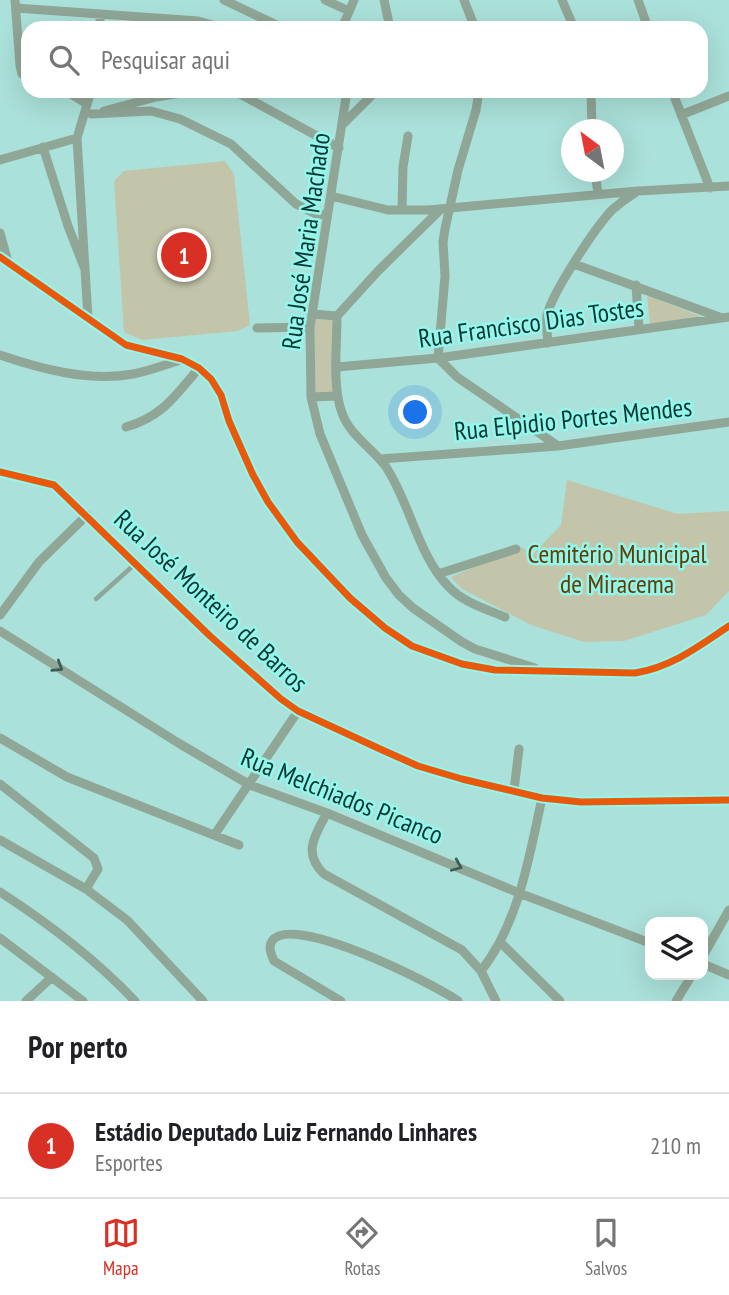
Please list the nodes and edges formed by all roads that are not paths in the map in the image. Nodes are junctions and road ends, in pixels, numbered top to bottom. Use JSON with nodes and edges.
{"nodes":[{"id":1,"x":223,"y":0,"type":"edge"},
{"id":2,"x":325,"y":0,"type":"edge"},
{"id":3,"x":354,"y":0,"type":"edge"},
{"id":4,"x":384,"y":0,"type":"edge"},
{"id":5,"x":464,"y":0,"type":"edge"},
{"id":6,"x":562,"y":0,"type":"edge"},
{"id":7,"x":638,"y":0,"type":"edge"},
{"id":8,"x":15,"y":4,"type":"edge"},
{"id":9,"x":349,"y":11,"type":"junction"},
{"id":10,"x":100,"y":14,"type":"junction"},
{"id":11,"x":100,"y":21,"type":"edge"},
{"id":12,"x":158,"y":21,"type":"edge"},
{"id":13,"x":268,"y":21,"type":"edge"},
{"id":14,"x":345,"y":21,"type":"edge"},
{"id":15,"x":388,"y":21,"type":"edge"},
{"id":16,"x":472,"y":21,"type":"edge"},
{"id":17,"x":571,"y":21,"type":"edge"},
{"id":18,"x":646,"y":21,"type":"edge"},
{"id":19,"x":21,"y":35,"type":"edge"},
{"id":20,"x":729,"y":96,"type":"edge"},
{"id":21,"x":77,"y":98,"type":"edge"},
{"id":22,"x":89,"y":98,"type":"edge"},
{"id":23,"x":154,"y":98,"type":"edge"},
{"id":24,"x":247,"y":98,"type":"edge"},
{"id":25,"x":346,"y":98,"type":"edge"},
{"id":26,"x":369,"y":98,"type":"edge"},
{"id":27,"x":478,"y":98,"type":"edge"},
{"id":28,"x":592,"y":98,"type":"edge"},
{"id":29,"x":675,"y":98,"type":"edge"},
{"id":30,"x":87,"y":104,"type":"junction"},
{"id":31,"x":87,"y":114,"type":"junction"},
{"id":32,"x":681,"y":115,"type":"junction"},
{"id":33,"x":592,"y":119,"type":"edge"},
{"id":34,"x":344,"y":124,"type":"junction"},
{"id":35,"x":408,"y":136,"type":"dead end"},
{"id":36,"x":77,"y":138,"type":"junction"},
{"id":37,"x":43,"y":147,"type":"junction"},
{"id":38,"x":339,"y":148,"type":"junction"},
{"id":39,"x":0,"y":160,"type":"edge"},
{"id":40,"x":596,"y":182,"type":"edge"},
{"id":41,"x":729,"y":186,"type":"edge"},
{"id":42,"x":710,"y":188,"type":"junction"},
{"id":43,"x":638,"y":191,"type":"junction"},
{"id":44,"x":598,"y":194,"type":"junction"},
{"id":45,"x":331,"y":196,"type":"junction"},
{"id":46,"x":446,"y":209,"type":"junction"},
{"id":47,"x":402,"y":210,"type":"junction"},
{"id":48,"x":326,"y":215,"type":"junction"},
{"id":49,"x":0,"y":233,"type":"edge"},
{"id":50,"x":4,"y":260,"type":"edge"},
{"id":51,"x":574,"y":264,"type":"junction"},
{"id":52,"x":87,"y":275,"type":"junction"},
{"id":53,"x":636,"y":285,"type":"junction"},
{"id":54,"x":312,"y":314,"type":"junction"},
{"id":55,"x":337,"y":316,"type":"junction"},
{"id":56,"x":88,"y":318,"type":"junction"},
{"id":57,"x":726,"y":318,"type":"edge"},
{"id":58,"x":310,"y":327,"type":"junction"},
{"id":59,"x":257,"y":328,"type":"dead end"},
{"id":60,"x":639,"y":329,"type":"junction"},
{"id":61,"x":548,"y":343,"type":"junction"},
{"id":62,"x":0,"y":355,"type":"edge"},
{"id":63,"x":438,"y":358,"type":"junction"},
{"id":64,"x":182,"y":359,"type":"junction"},
{"id":65,"x":337,"y":367,"type":"junction"},
{"id":66,"x":200,"y":368,"type":"junction"},
{"id":67,"x":337,"y":396,"type":"junction"},
{"id":68,"x":311,"y":397,"type":"junction"},
{"id":69,"x":729,"y":422,"type":"edge"},
{"id":70,"x":126,"y":427,"type":"dead end"},
{"id":71,"x":558,"y":446,"type":"junction"},
{"id":72,"x":380,"y":459,"type":"junction"},
{"id":73,"x":0,"y":472,"type":"edge"},
{"id":74,"x":87,"y":515,"type":"junction"},
{"id":75,"x":516,"y":549,"type":"dead end"},
{"id":76,"x":136,"y":563,"type":"junction"},
{"id":77,"x":438,"y":574,"type":"junction"},
{"id":78,"x":96,"y":599,"type":"dead end"},
{"id":79,"x":0,"y":615,"type":"edge"},
{"id":80,"x":505,"y":617,"type":"dead end"},
{"id":81,"x":729,"y":626,"type":"edge"},
{"id":82,"x":0,"y":631,"type":"edge"},
{"id":83,"x":542,"y":670,"type":"junction"},
{"id":84,"x":298,"y":711,"type":"junction"},
{"id":85,"x":0,"y":738,"type":"edge"},
{"id":86,"x":519,"y":749,"type":"dead end"},
{"id":87,"x":0,"y":784,"type":"edge"},
{"id":88,"x":250,"y":785,"type":"junction"},
{"id":89,"x":514,"y":790,"type":"junction"},
{"id":90,"x":542,"y":798,"type":"junction"},
{"id":91,"x":729,"y":800,"type":"edge"},
{"id":92,"x":327,"y":813,"type":"junction"},
{"id":93,"x":215,"y":834,"type":"junction"},
{"id":94,"x":0,"y":840,"type":"edge"},
{"id":95,"x":239,"y":845,"type":"dead end"},
{"id":96,"x":86,"y":889,"type":"junction"},
{"id":97,"x":0,"y":892,"type":"edge"},
{"id":98,"x":519,"y":893,"type":"junction"},
{"id":99,"x":729,"y":910,"type":"edge"},
{"id":100,"x":0,"y":938,"type":"edge"},
{"id":101,"x":645,"y":941,"type":"edge"},
{"id":102,"x":501,"y":943,"type":"junction"},
{"id":103,"x":708,"y":947,"type":"edge"},
{"id":104,"x":708,"y":966,"type":"edge"},
{"id":105,"x":481,"y":971,"type":"junction"},
{"id":106,"x":729,"y":975,"type":"edge"},
{"id":107,"x":52,"y":977,"type":"junction"},
{"id":108,"x":689,"y":980,"type":"edge"},
{"id":109,"x":26,"y":1001,"type":"edge"},
{"id":110,"x":83,"y":1001,"type":"edge"},
{"id":111,"x":135,"y":1001,"type":"edge"},
{"id":112,"x":203,"y":1001,"type":"edge"},
{"id":113,"x":341,"y":1001,"type":"edge"},
{"id":114,"x":458,"y":1001,"type":"edge"},
{"id":115,"x":496,"y":1001,"type":"edge"},
{"id":116,"x":560,"y":1001,"type":"edge"},
{"id":117,"x":676,"y":1001,"type":"edge"}],
"edges":[{"from":1,"to":13,"type":"street"},
{"from":2,"to":9,"type":"street"},
{"from":3,"to":9,"type":"street"},
{"from":4,"to":15,"type":"street"},
{"from":5,"to":16,"type":"street"},
{"from":6,"to":17,"type":"street"},
{"from":7,"to":18,"type":"street"},
{"from":8,"to":10,"type":"street"},
{"from":8,"to":19,"type":"street"},
{"from":9,"to":14,"type":"street"},
{"from":10,"to":11,"type":"street"},
{"from":10,"to":12,"type":"street"},
{"from":20,"to":32,"type":"street"},
{"from":21,"to":30,"type":"street"},
{"from":22,"to":30,"type":"street"},
{"from":23,"to":31,"type":"street"},
{"from":24,"to":38,"type":"street"},
{"from":25,"to":34,"type":"street","name":"Rua José Maria Machado"},
{"from":26,"to":34,"type":"street"},
{"from":27,"to":46,"type":"street"},
{"from":28,"to":33,"type":"street"},
{"from":29,"to":32,"type":"street"},
{"from":30,"to":31,"type":"street"},
{"from":31,"to":36,"type":"street"},
{"from":31,"to":48,"type":"street"},
{"from":32,"to":42,"type":"street"},
{"from":34,"to":38,"type":"street","name":"Rua José Maria Machado"},
{"from":35,"to":47,"type":"street"},
{"from":36,"to":37,"type":"street"},
{"from":36,"to":52,"type":"street"},
{"from":37,"to":39,"type":"street"},
{"from":37,"to":52,"type":"street"},
{"from":38,"to":45,"type":"street","name":"Rua José Maria Machado"},
{"from":40,"to":44,"type":"street"},
{"from":41,"to":42,"type":"street"},
{"from":42,"to":43,"type":"street"},
{"from":43,"to":44,"type":"street"},
{"from":43,"to":51,"type":"street"},
{"from":44,"to":46,"type":"street"},
{"from":45,"to":47,"type":"street"},
{"from":45,"to":48,"type":"street","name":"Rua José Maria Machado"},
{"from":46,"to":47,"type":"street"},
{"from":46,"to":55,"type":"street"},
{"from":46,"to":63,"type":"street"},
{"from":48,"to":54,"type":"street","name":"Rua José Maria Machado"},
{"from":49,"to":50,"type":"street"},
{"from":50,"to":56,"type":"street"},
{"from":51,"to":53,"type":"street"},
{"from":51,"to":61,"type":"street"},
{"from":52,"to":56,"type":"street"},
{"from":53,"to":57,"type":"street"},
{"from":53,"to":60,"type":"street"},
{"from":54,"to":55,"type":"street"},
{"from":54,"to":58,"type":"street","name":"Rua José Maria Machado"},
{"from":55,"to":65,"type":"street"},
{"from":56,"to":64,"type":"street"},
{"from":57,"to":60,"type":"street","name":"Rua Francisco Dias Tostes"},
{"from":58,"to":59,"type":"street"},
{"from":58,"to":68,"type":"street","name":"Rua José Maria Machado"},
{"from":60,"to":61,"type":"street","name":"Rua Francisco Dias Tostes"},
{"from":61,"to":63,"type":"street","name":"Rua Francisco Dias Tostes"},
{"from":62,"to":64,"type":"street"},
{"from":63,"to":65,"type":"street","name":"Rua Francisco Dias Tostes"},
{"from":63,"to":71,"type":"street"},
{"from":64,"to":66,"type":"street"},
{"from":65,"to":67,"type":"street"},
{"from":66,"to":70,"type":"street"},
{"from":66,"to":83,"type":"street"},
{"from":67,"to":68,"type":"street"},
{"from":67,"to":72,"type":"street"},
{"from":68,"to":83,"type":"street","name":"Rua José Maria Machado"},
{"from":69,"to":71,"type":"street","name":"Rua Elpidio Portes Mendes"},
{"from":71,"to":72,"type":"street","name":"Rua Elpidio Portes Mendes"},
{"from":72,"to":77,"type":"street"},
{"from":73,"to":74,"type":"street","name":"Rua José Monteiro de Barros"},
{"from":74,"to":76,"type":"street","name":"Rua José Monteiro de Barros"},
{"from":74,"to":79,"type":"street"},
{"from":75,"to":77,"type":"street"},
{"from":76,"to":78,"type":"lane"},
{"from":76,"to":84,"type":"street","name":"Rua José Monteiro de Barros"},
{"from":77,"to":80,"type":"street"},
{"from":81,"to":83,"type":"street"},
{"from":82,"to":88,"type":"street","name":"Rua Melchiados Picanco","one_way":true},
{"from":84,"to":88,"type":"street"},
{"from":84,"to":89,"type":"street","name":"Rua José Monteiro de Barros"},
{"from":85,"to":93,"type":"street"},
{"from":86,"to":89,"type":"street"},
{"from":87,"to":96,"type":"street"},
{"from":88,"to":92,"type":"street","name":"Rua Melchiados Picanco"},
{"from":88,"to":93,"type":"street"},
{"from":89,"to":90,"type":"street","name":"Rua José Monteiro de Barros"},
{"from":90,"to":91,"type":"street","name":"Rua José Monteiro de Barros"},
{"from":90,"to":98,"type":"street"},
{"from":92,"to":98,"type":"street","name":"Rua Melchiados Picanco","one_way":true},
{"from":92,"to":105,"type":"street"},
{"from":93,"to":95,"type":"street"},
{"from":94,"to":96,"type":"street"},
{"from":96,"to":112,"type":"street"},
{"from":97,"to":111,"type":"street"},
{"from":98,"to":101,"type":"street","name":"Rua Melchiados Picanco"},
{"from":98,"to":102,"type":"street"},
{"from":99,"to":103,"type":"street"},
{"from":100,"to":107,"type":"street"},
{"from":102,"to":105,"type":"street"},
{"from":102,"to":116,"type":"street"},
{"from":104,"to":106,"type":"street"},
{"from":105,"to":115,"type":"street"},
{"from":107,"to":109,"type":"street"},
{"from":107,"to":110,"type":"street"},
{"from":108,"to":117,"type":"street"},
{"from":113,"to":114,"type":"street"}]}
